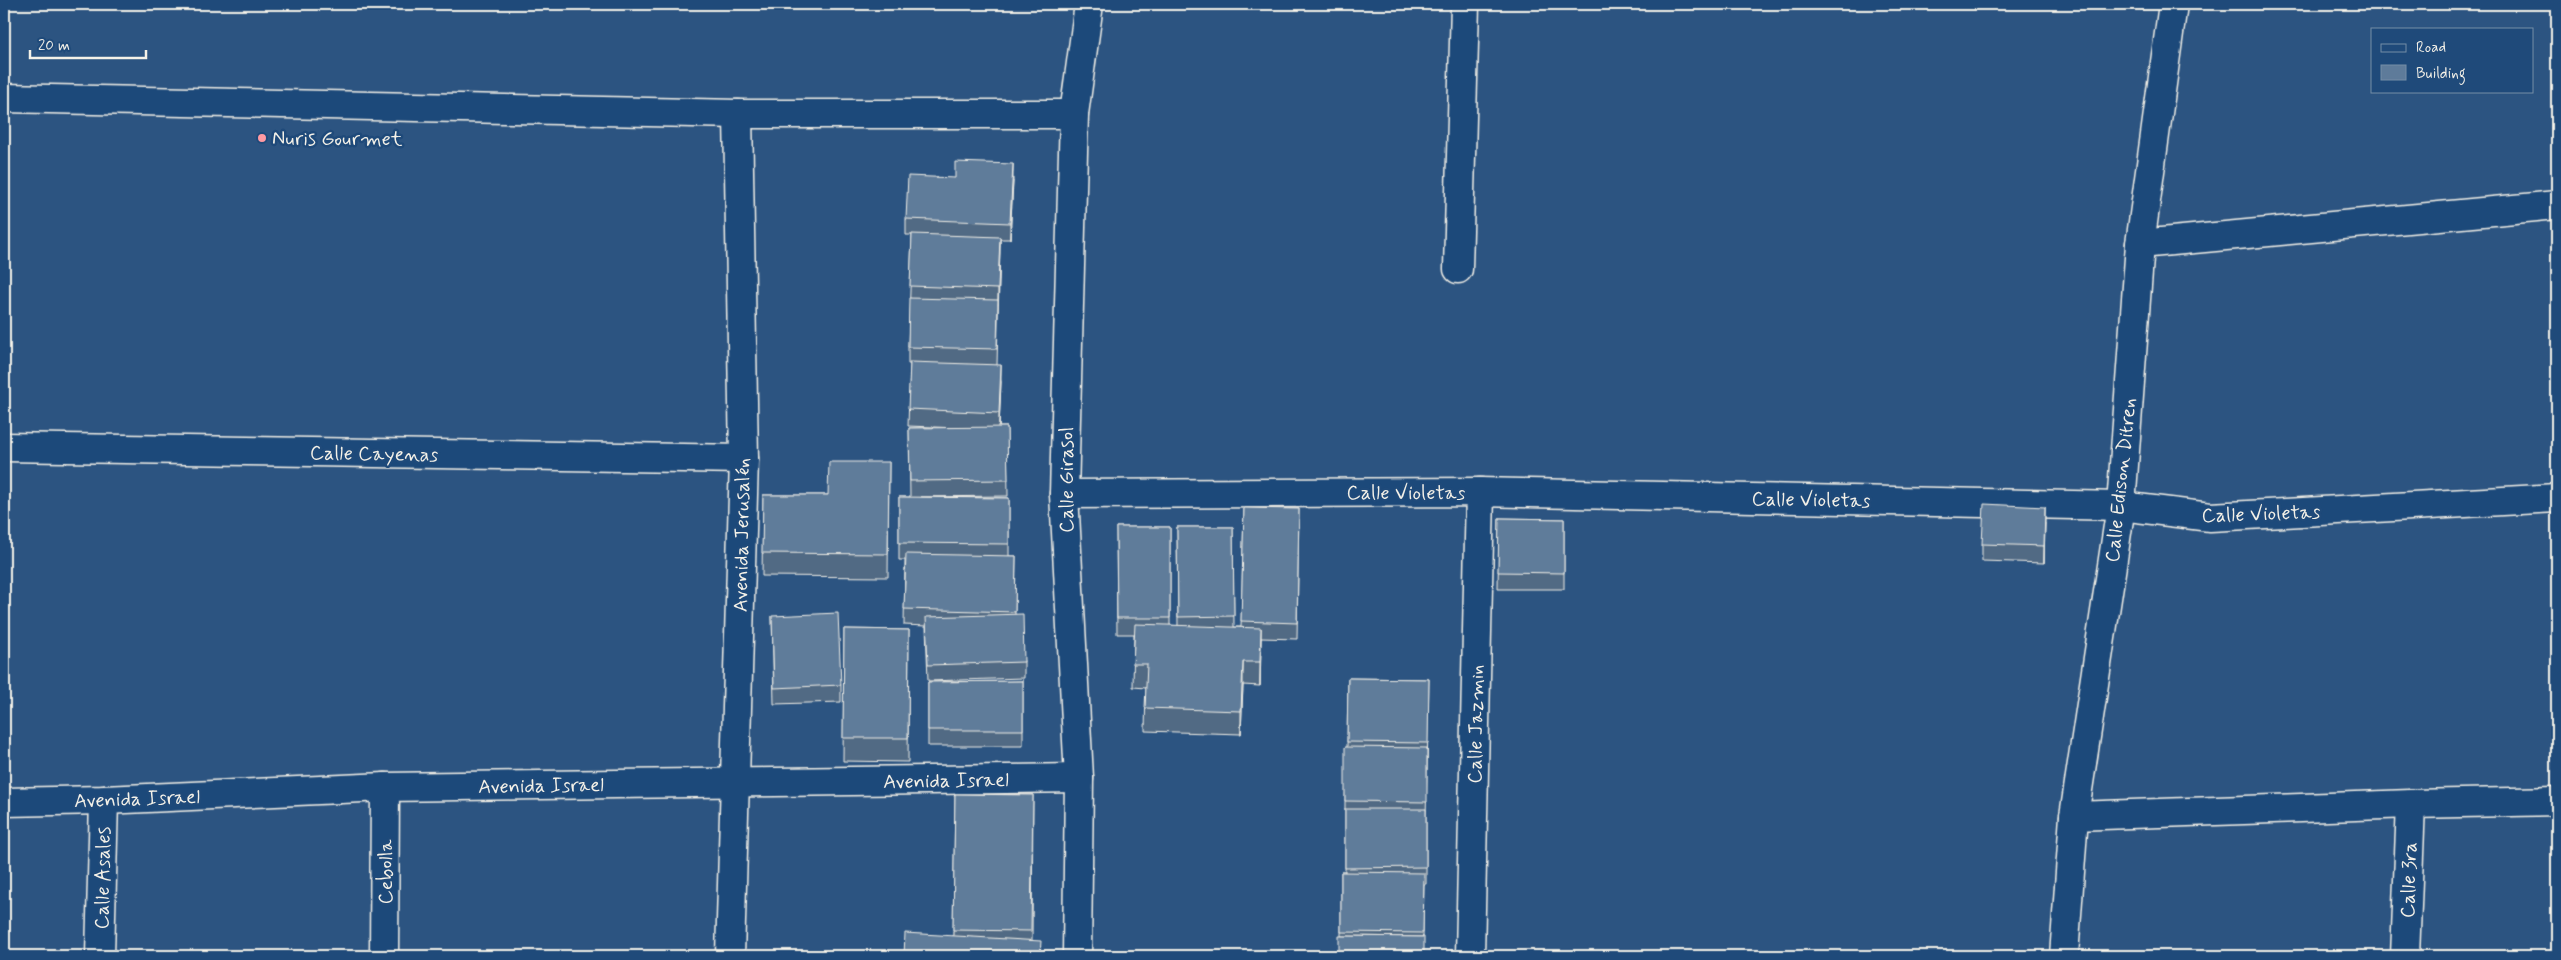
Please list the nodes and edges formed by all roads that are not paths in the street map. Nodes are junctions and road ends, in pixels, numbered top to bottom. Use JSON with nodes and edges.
{"nodes":[{"id":1,"x":1089,"y":4,"type":"edge"},
{"id":2,"x":1465,"y":4,"type":"edge"},
{"id":3,"x":2173,"y":4,"type":"edge"},
{"id":4,"x":4,"y":98,"type":"edge"},
{"id":5,"x":738,"y":114,"type":"junction"},
{"id":6,"x":1074,"y":114,"type":"junction"},
{"id":7,"x":2557,"y":205,"type":"edge"},
{"id":8,"x":2140,"y":244,"type":"junction"},
{"id":9,"x":1458,"y":268,"type":"dead end"},
{"id":10,"x":4,"y":447,"type":"edge"},
{"id":11,"x":744,"y":459,"type":"junction"},
{"id":12,"x":1480,"y":492,"type":"junction"},
{"id":13,"x":1064,"y":494,"type":"junction"},
{"id":14,"x":2557,"y":498,"type":"edge"},
{"id":15,"x":2121,"y":506,"type":"junction"},
{"id":16,"x":1079,"y":778,"type":"junction"},
{"id":17,"x":735,"y":782,"type":"junction"},
{"id":18,"x":385,"y":787,"type":"junction"},
{"id":19,"x":104,"y":800,"type":"junction"},
{"id":20,"x":2557,"y":801,"type":"edge"},
{"id":21,"x":4,"y":802,"type":"edge"},
{"id":22,"x":2411,"y":804,"type":"junction"},
{"id":23,"x":2074,"y":816,"type":"junction"},
{"id":24,"x":100,"y":956,"type":"edge"},
{"id":25,"x":384,"y":956,"type":"edge"},
{"id":26,"x":730,"y":956,"type":"edge"},
{"id":27,"x":1077,"y":956,"type":"edge"},
{"id":28,"x":1470,"y":956,"type":"edge"},
{"id":29,"x":2064,"y":956,"type":"edge"},
{"id":30,"x":2404,"y":956,"type":"edge"}],
"edges":[{"from":1,"to":6,"type":"street","name":"Calle Girasol"},
{"from":2,"to":9,"type":"street"},
{"from":3,"to":8,"type":"street","name":"Calle Edison Ditren"},
{"from":4,"to":5,"type":"street"},
{"from":5,"to":6,"type":"street"},
{"from":5,"to":11,"type":"street","name":"Avenida Jerusalén"},
{"from":6,"to":13,"type":"street","name":"Calle Girasol"},
{"from":7,"to":8,"type":"street"},
{"from":8,"to":15,"type":"street","name":"Calle Edison Ditren"},
{"from":10,"to":11,"type":"street","name":"Calle Cayenas"},
{"from":11,"to":17,"type":"street","name":"Avenida Jerusalén"},
{"from":12,"to":13,"type":"street","name":"Calle Violetas"},
{"from":12,"to":15,"type":"street","name":"Calle Violetas"},
{"from":12,"to":28,"type":"street","name":"Calle Jazmin"},
{"from":13,"to":16,"type":"street","name":"Calle Girasol"},
{"from":14,"to":15,"type":"street","name":"Calle Violetas"},
{"from":15,"to":23,"type":"street","name":"Calle Edison Ditren"},
{"from":16,"to":17,"type":"street","name":"Avenida Israel"},
{"from":16,"to":27,"type":"street","name":"Calle Girasol"},
{"from":17,"to":18,"type":"street","name":"Avenida Israel"},
{"from":17,"to":26,"type":"street","name":"Avenida Jerusalén"},
{"from":18,"to":19,"type":"street","name":"Avenida Israel"},
{"from":18,"to":25,"type":"street","name":"Cebolla"},
{"from":19,"to":21,"type":"street","name":"Avenida Israel"},
{"from":19,"to":24,"type":"street","name":"Calle Asales"},
{"from":20,"to":22,"type":"street"},
{"from":22,"to":23,"type":"street"},
{"from":22,"to":30,"type":"street","name":"Calle 3ra"},
{"from":23,"to":29,"type":"street","name":"Calle Edison Ditren"}]}
